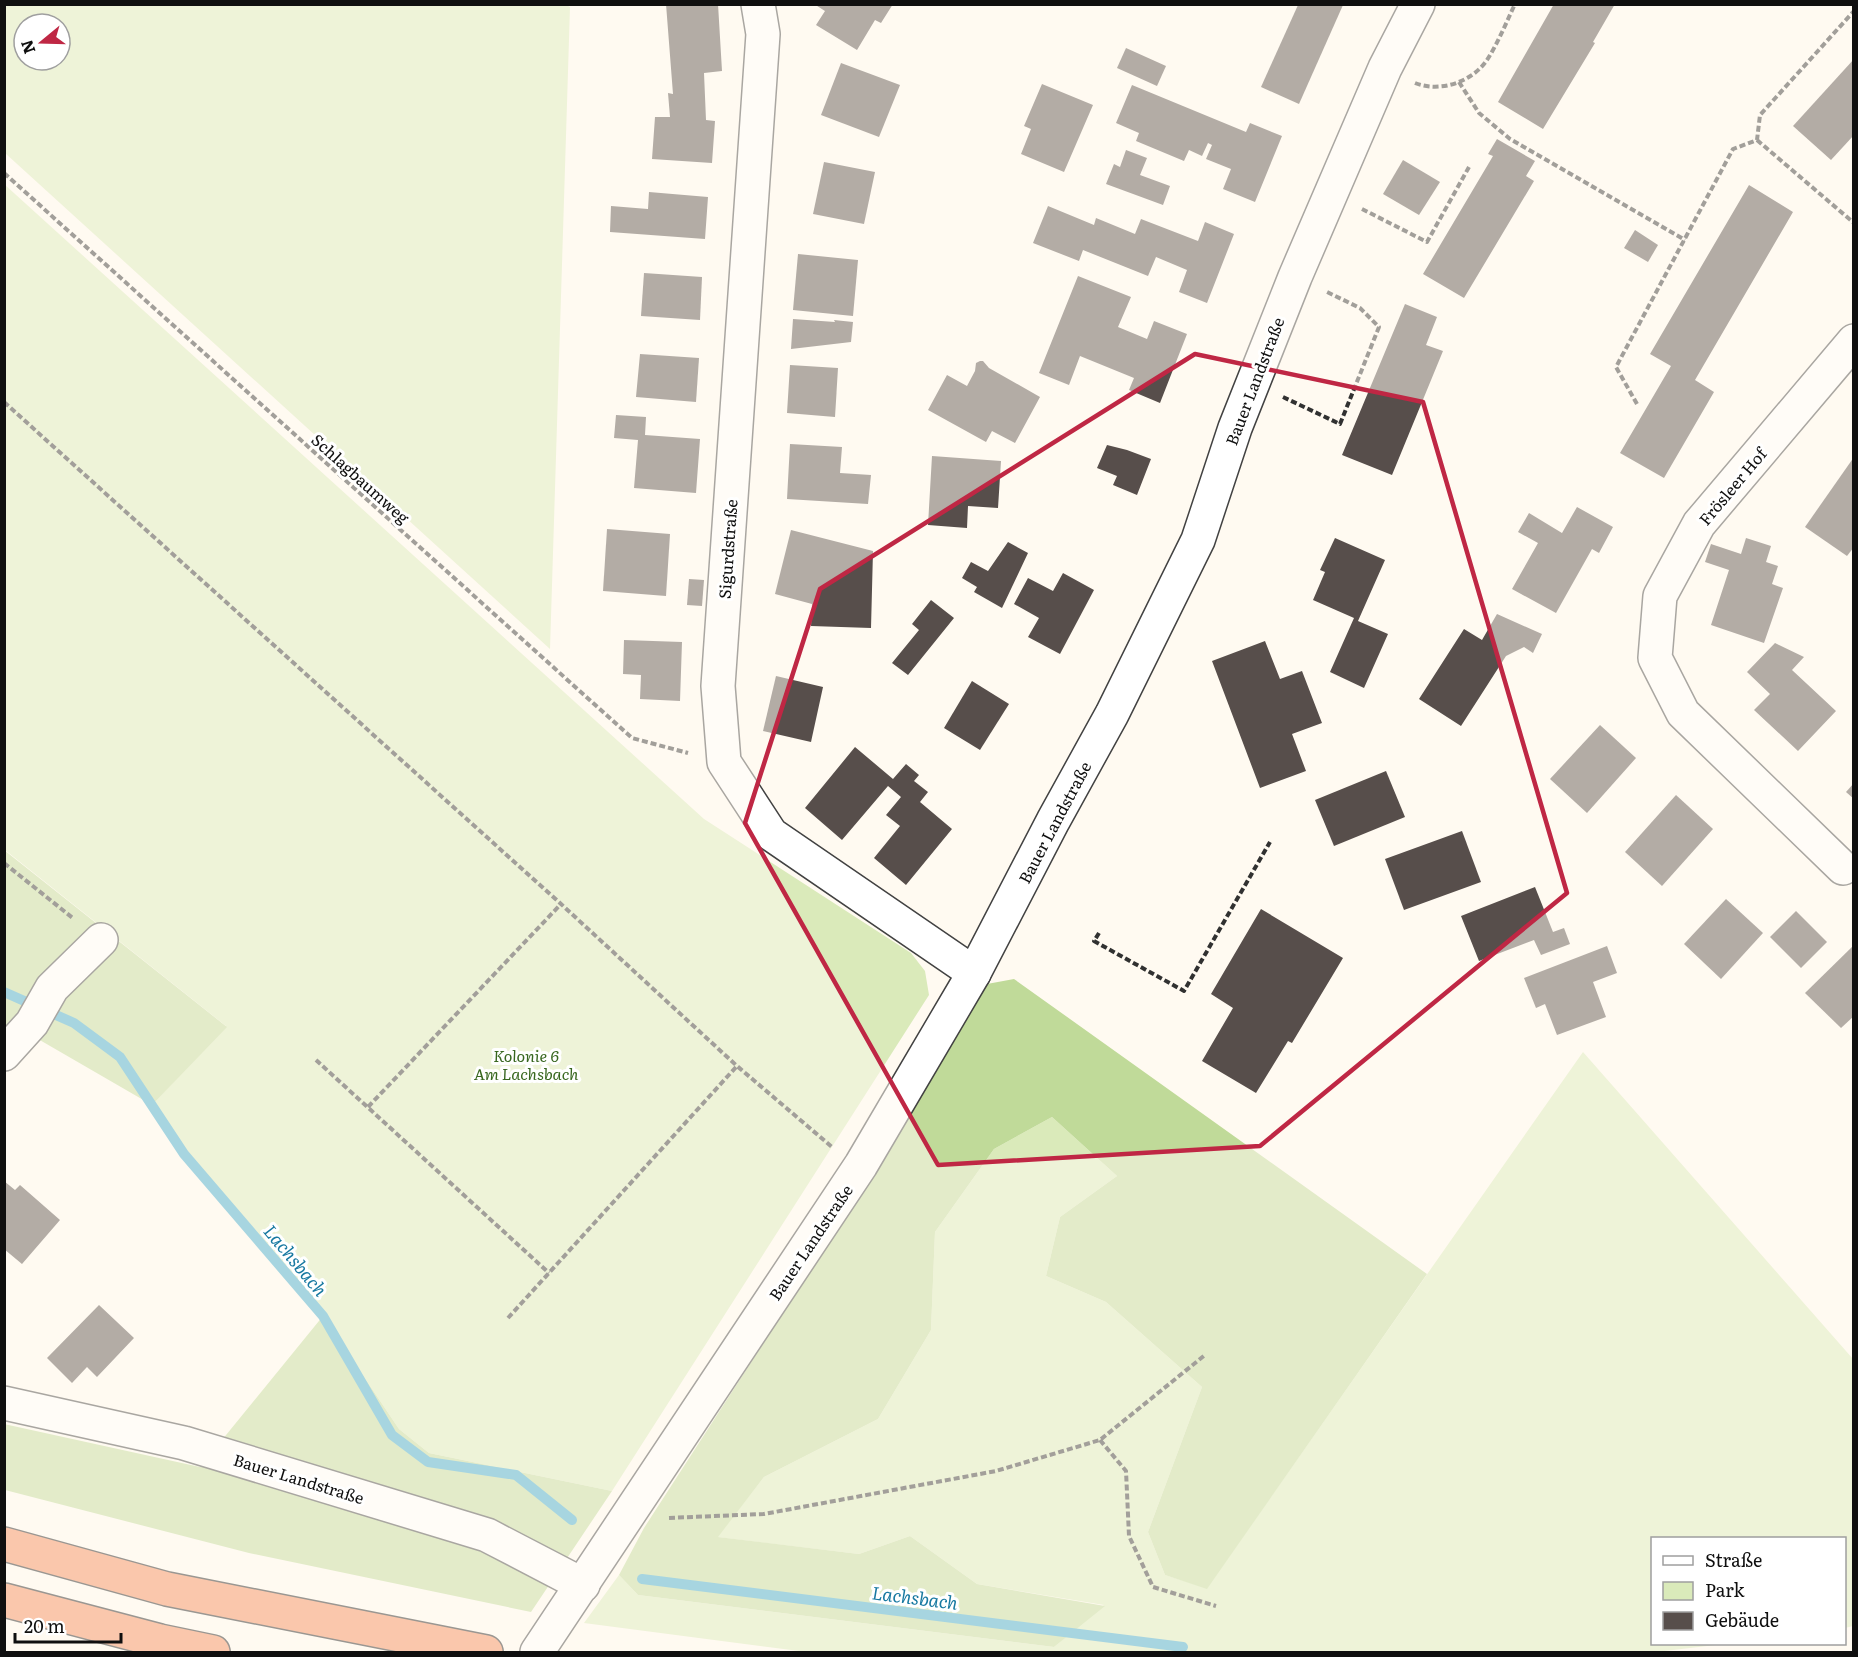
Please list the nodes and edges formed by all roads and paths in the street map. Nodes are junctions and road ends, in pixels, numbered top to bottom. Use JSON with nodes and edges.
{"nodes":[{"id":1,"x":758,"y":4,"type":"edge"},
{"id":2,"x":1418,"y":4,"type":"edge"},
{"id":3,"x":1515,"y":4,"type":"edge"},
{"id":4,"x":1854,"y":11,"type":"edge"},
{"id":5,"x":1385,"y":68,"type":"junction"},
{"id":6,"x":1459,"y":82,"type":"junction"},
{"id":7,"x":1757,"y":140,"type":"junction"},
{"id":8,"x":1469,"y":167,"type":"dead end"},
{"id":9,"x":4,"y":173,"type":"edge"},
{"id":10,"x":1377,"y":216,"type":"dead end"},
{"id":11,"x":1854,"y":223,"type":"edge"},
{"id":12,"x":1685,"y":240,"type":"junction"},
{"id":13,"x":1295,"y":278,"type":"junction"},
{"id":14,"x":1854,"y":341,"type":"edge"},
{"id":15,"x":4,"y":402,"type":"edge"},
{"id":16,"x":1637,"y":404,"type":"dead end"},
{"id":17,"x":1300,"y":405,"type":"dead end"},
{"id":18,"x":723,"y":762,"type":"junction"},
{"id":19,"x":1270,"y":842,"type":"dead end"},
{"id":20,"x":4,"y":863,"type":"edge"},
{"id":21,"x":1844,"y":868,"type":"dead end"},
{"id":22,"x":561,"y":904,"type":"junction"},
{"id":23,"x":1099,"y":933,"type":"dead end"},
{"id":24,"x":101,"y":940,"type":"joint"},
{"id":25,"x":974,"y":973,"type":"junction"},
{"id":26,"x":4,"y":1054,"type":"edge"},
{"id":27,"x":316,"y":1060,"type":"dead end"},
{"id":28,"x":737,"y":1066,"type":"junction"},
{"id":29,"x":368,"y":1107,"type":"junction"},
{"id":30,"x":861,"y":1165,"type":"junction"},
{"id":31,"x":549,"y":1273,"type":"junction"},
{"id":32,"x":508,"y":1318,"type":"dead end"},
{"id":33,"x":1205,"y":1356,"type":"dead end"},
{"id":34,"x":4,"y":1403,"type":"edge"},
{"id":35,"x":1100,"y":1440,"type":"junction"},
{"id":36,"x":626,"y":1520,"type":"junction"},
{"id":37,"x":4,"y":1544,"type":"edge"},
{"id":38,"x":583,"y":1585,"type":"junction"},
{"id":39,"x":4,"y":1600,"type":"edge"},
{"id":40,"x":1216,"y":1606,"type":"dead end"},
{"id":41,"x":542,"y":1645,"type":"edge"},
{"id":42,"x":213,"y":1653,"type":"edge"},
{"id":43,"x":486,"y":1653,"type":"edge"}],
"edges":[{"from":1,"to":18,"type":"street","name":"Sigurdstraße"},
{"from":2,"to":5,"type":"street","name":"Bauer Landstraße"},
{"from":3,"to":6,"type":"path"},
{"from":4,"to":7,"type":"path"},
{"from":5,"to":6,"type":"path"},
{"from":5,"to":13,"type":"street","name":"Bauer Landstraße"},
{"from":6,"to":12,"type":"path"},
{"from":7,"to":11,"type":"path"},
{"from":7,"to":12,"type":"path"},
{"from":8,"to":10,"type":"path"},
{"from":9,"to":18,"type":"path","name":"Schlagbaumweg"},
{"from":12,"to":16,"type":"path"},
{"from":13,"to":17,"type":"path"},
{"from":13,"to":25,"type":"street","name":"Bauer Landstraße"},
{"from":14,"to":21,"type":"street","name":"Frösleer Hof"},
{"from":15,"to":22,"type":"path"},
{"from":18,"to":25,"type":"street","name":"Sigurdstraße"},
{"from":19,"to":23,"type":"path"},
{"from":20,"to":24,"type":"path"},
{"from":22,"to":28,"type":"path"},
{"from":22,"to":29,"type":"path"},
{"from":24,"to":26,"type":"street"},
{"from":25,"to":30,"type":"street","name":"Bauer Landstraße"},
{"from":27,"to":29,"type":"path"},
{"from":28,"to":30,"type":"path"},
{"from":28,"to":31,"type":"path"},
{"from":29,"to":31,"type":"path"},
{"from":30,"to":36,"type":"street","name":"Bauer Landstraße"},
{"from":31,"to":32,"type":"path"},
{"from":33,"to":35,"type":"path"},
{"from":34,"to":38,"type":"street","name":"Bauer Landstraße"},
{"from":35,"to":36,"type":"path"},
{"from":35,"to":40,"type":"path"},
{"from":36,"to":38,"type":"street","name":"Bauer Landstraße"},
{"from":37,"to":43,"type":"highway"},
{"from":38,"to":41,"type":"street","name":"Bauer Landstraße"},
{"from":39,"to":42,"type":"highway"}]}
